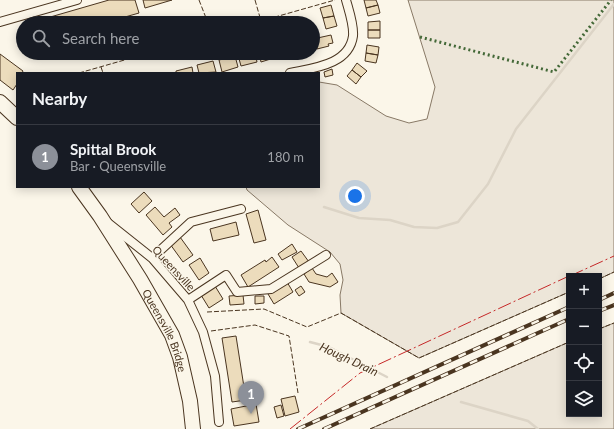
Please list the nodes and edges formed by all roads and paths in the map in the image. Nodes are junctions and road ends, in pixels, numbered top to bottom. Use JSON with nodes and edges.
{"nodes":[{"id":1,"x":77,"y":0,"type":"edge"},
{"id":2,"x":346,"y":0,"type":"edge"},
{"id":3,"x":21,"y":16,"type":"edge"},
{"id":4,"x":16,"y":17,"type":"edge"},
{"id":5,"x":0,"y":22,"type":"edge"},
{"id":6,"x":294,"y":72,"type":"edge"},
{"id":7,"x":0,"y":102,"type":"edge"},
{"id":8,"x":16,"y":117,"type":"edge"},
{"id":9,"x":80,"y":188,"type":"edge"},
{"id":10,"x":241,"y":209,"type":"dead end"},
{"id":11,"x":100,"y":216,"type":"junction"},
{"id":12,"x":326,"y":255,"type":"dead end"},
{"id":13,"x":152,"y":258,"type":"junction"},
{"id":14,"x":188,"y":300,"type":"junction"},
{"id":15,"x":219,"y":422,"type":"dead end"},
{"id":16,"x":193,"y":429,"type":"edge"}],
"edges":[{"from":1,"to":3,"type":"street"},
{"from":2,"to":6,"type":"street"},
{"from":4,"to":5,"type":"street"},
{"from":7,"to":8,"type":"highway"},
{"from":9,"to":11,"type":"highway","name":"Queensville Bridge"},
{"from":10,"to":13,"type":"street"},
{"from":11,"to":13,"type":"street","name":"Queensville"},
{"from":11,"to":16,"type":"highway","name":"Queensville Bridge"},
{"from":12,"to":14,"type":"street"},
{"from":13,"to":14,"type":"street","name":"Queensville"},
{"from":14,"to":15,"type":"street","name":"Queensville"}]}
